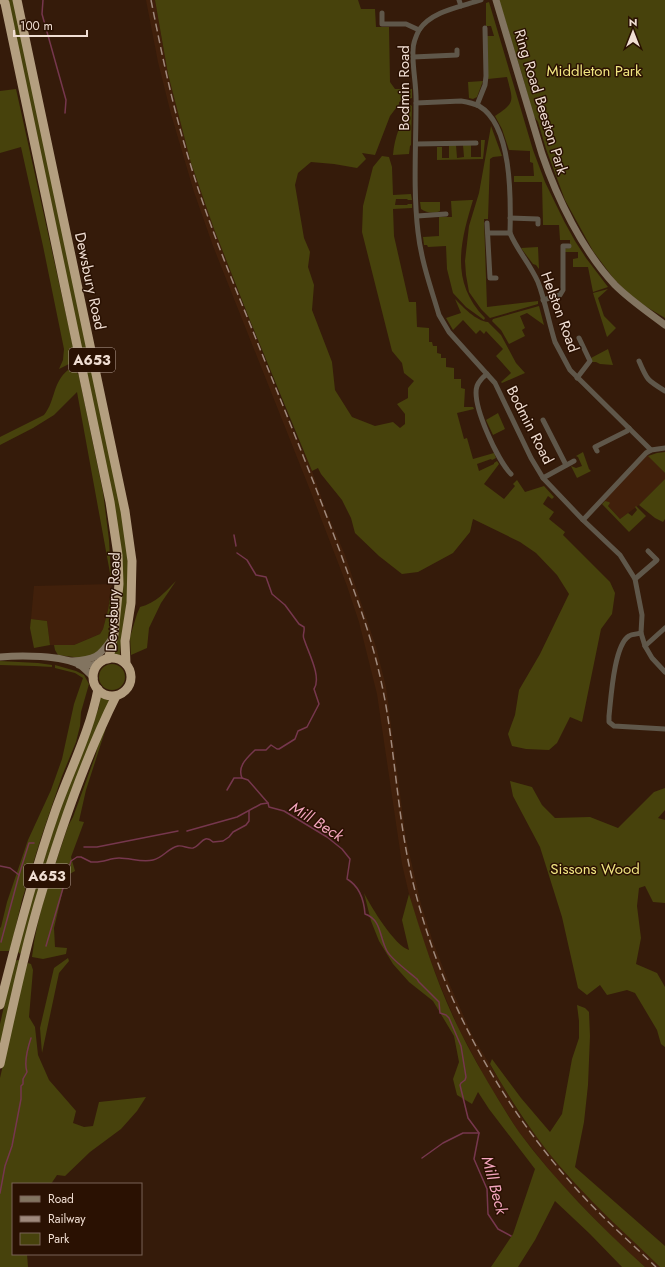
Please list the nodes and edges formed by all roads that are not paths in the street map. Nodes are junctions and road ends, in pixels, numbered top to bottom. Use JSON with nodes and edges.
{"nodes":[{"id":1,"x":3,"y":0,"type":"edge"},
{"id":2,"x":17,"y":0,"type":"edge"},
{"id":3,"x":459,"y":0,"type":"edge"},
{"id":4,"x":481,"y":0,"type":"edge"},
{"id":5,"x":496,"y":0,"type":"edge"},
{"id":6,"x":461,"y":6,"type":"junction"},
{"id":7,"x":382,"y":12,"type":"dead end"},
{"id":8,"x":485,"y":28,"type":"dead end"},
{"id":9,"x":419,"y":30,"type":"junction"},
{"id":10,"x":457,"y":50,"type":"dead end"},
{"id":11,"x":413,"y":57,"type":"junction"},
{"id":12,"x":416,"y":103,"type":"junction"},
{"id":13,"x":477,"y":105,"type":"junction"},
{"id":14,"x":476,"y":143,"type":"dead end"},
{"id":15,"x":416,"y":144,"type":"junction"},
{"id":16,"x":446,"y":214,"type":"dead end"},
{"id":17,"x":417,"y":216,"type":"junction"},
{"id":18,"x":510,"y":218,"type":"junction"},
{"id":19,"x":488,"y":223,"type":"dead end"},
{"id":20,"x":538,"y":224,"type":"dead end"},
{"id":21,"x":488,"y":233,"type":"junction"},
{"id":22,"x":510,"y":233,"type":"junction"},
{"id":23,"x":569,"y":246,"type":"dead end"},
{"id":24,"x":496,"y":278,"type":"dead end"},
{"id":25,"x":543,"y":300,"type":"junction"},
{"id":26,"x":656,"y":319,"type":"junction"},
{"id":27,"x":665,"y":322,"type":"edge"},
{"id":28,"x":665,"y":325,"type":"edge"},
{"id":29,"x":579,"y":338,"type":"dead end"},
{"id":30,"x":639,"y":360,"type":"dead end"},
{"id":31,"x":487,"y":374,"type":"junction"},
{"id":32,"x":577,"y":378,"type":"junction"},
{"id":33,"x":665,"y":391,"type":"edge"},
{"id":34,"x":543,"y":420,"type":"dead end"},
{"id":35,"x":629,"y":428,"type":"junction"},
{"id":36,"x":665,"y":448,"type":"edge"},
{"id":37,"x":651,"y":450,"type":"junction"},
{"id":38,"x":598,"y":451,"type":"dead end"},
{"id":39,"x":574,"y":461,"type":"dead end"},
{"id":40,"x":566,"y":465,"type":"junction"},
{"id":41,"x":511,"y":474,"type":"dead end"},
{"id":42,"x":543,"y":478,"type":"junction"},
{"id":43,"x":583,"y":520,"type":"junction"},
{"id":44,"x":648,"y":551,"type":"dead end"},
{"id":45,"x":635,"y":579,"type":"junction"},
{"id":46,"x":665,"y":628,"type":"edge"},
{"id":47,"x":641,"y":633,"type":"junction"},
{"id":48,"x":114,"y":634,"type":"junction"},
{"id":49,"x":646,"y":646,"type":"junction"},
{"id":50,"x":0,"y":657,"type":"edge"},
{"id":51,"x":106,"y":660,"type":"junction"},
{"id":52,"x":70,"y":661,"type":"junction"},
{"id":53,"x":126,"y":664,"type":"junction"},
{"id":54,"x":79,"y":665,"type":"junction"},
{"id":55,"x":665,"y":672,"type":"edge"},
{"id":56,"x":94,"y":678,"type":"junction"},
{"id":57,"x":98,"y":689,"type":"junction"},
{"id":58,"x":116,"y":696,"type":"junction"},
{"id":59,"x":665,"y":729,"type":"edge"},
{"id":60,"x":13,"y":954,"type":"junction"},
{"id":61,"x":25,"y":958,"type":"junction"},
{"id":62,"x":0,"y":1005,"type":"edge"},
{"id":63,"x":0,"y":1064,"type":"edge"}],
"edges":[{"from":1,"to":48,"type":"highway","name":"Dewsbury Road","number":"A653"},
{"from":2,"to":53,"type":"highway","name":"Dewsbury Road","number":"A653"},
{"from":3,"to":6,"type":"street"},
{"from":4,"to":6,"type":"street","name":"Bodmin Road"},
{"from":5,"to":26,"type":"street","name":"Ring Road Beeston Park"},
{"from":6,"to":9,"type":"street","name":"Bodmin Road"},
{"from":7,"to":9,"type":"street"},
{"from":8,"to":13,"type":"street"},
{"from":9,"to":11,"type":"street","name":"Bodmin Road"},
{"from":10,"to":11,"type":"street"},
{"from":11,"to":12,"type":"street","name":"Bodmin Road"},
{"from":12,"to":13,"type":"street"},
{"from":12,"to":15,"type":"street","name":"Bodmin Road"},
{"from":13,"to":18,"type":"street","name":"Helston Road"},
{"from":14,"to":15,"type":"street"},
{"from":15,"to":17,"type":"street","name":"Bodmin Road"},
{"from":16,"to":17,"type":"street"},
{"from":17,"to":31,"type":"street","name":"Bodmin Road"},
{"from":18,"to":20,"type":"street"},
{"from":18,"to":22,"type":"street","name":"Helston Road"},
{"from":19,"to":21,"type":"street"},
{"from":21,"to":22,"type":"street"},
{"from":21,"to":24,"type":"street"},
{"from":22,"to":25,"type":"street","name":"Helston Road"},
{"from":23,"to":25,"type":"street"},
{"from":25,"to":32,"type":"street","name":"Helston Road"},
{"from":26,"to":27,"type":"street","name":"Ring Road Beeston Park"},
{"from":26,"to":28,"type":"street","name":"Ring Road Beeston Park"},
{"from":29,"to":32,"type":"street"},
{"from":30,"to":33,"type":"street"},
{"from":31,"to":41,"type":"street"},
{"from":31,"to":42,"type":"street","name":"Bodmin Road"},
{"from":32,"to":35,"type":"street","name":"Helston Road"},
{"from":34,"to":40,"type":"street"},
{"from":35,"to":37,"type":"street","name":"Helston Road"},
{"from":35,"to":38,"type":"street"},
{"from":36,"to":37,"type":"street"},
{"from":37,"to":43,"type":"street"},
{"from":39,"to":40,"type":"street"},
{"from":40,"to":42,"type":"street"},
{"from":42,"to":43,"type":"street","name":"Bodmin Road"},
{"from":43,"to":45,"type":"street","name":"Bodmin Road"},
{"from":44,"to":45,"type":"street"},
{"from":45,"to":47,"type":"street","name":"Bodmin Road"},
{"from":46,"to":49,"type":"street"},
{"from":47,"to":49,"type":"street","name":"Bodmin Road"},
{"from":47,"to":59,"type":"street"},
{"from":48,"to":51,"type":"highway","name":"Dewsbury Road","number":"A653"},
{"from":48,"to":52,"type":"street"},
{"from":49,"to":55,"type":"street","name":"Bodmin Road"},
{"from":50,"to":52,"type":"street"},
{"from":51,"to":53,"type":"highway","name":"Dewsbury Road"},
{"from":51,"to":54,"type":"street"},
{"from":51,"to":56,"type":"highway","name":"Dewsbury Road","number":"A653"},
{"from":52,"to":54,"type":"street"},
{"from":53,"to":58,"type":"highway","name":"Dewsbury Road","number":"A653"},
{"from":54,"to":56,"type":"street"},
{"from":56,"to":57,"type":"highway"},
{"from":57,"to":58,"type":"highway"},
{"from":57,"to":60,"type":"highway","number":"A653"},
{"from":58,"to":61,"type":"highway","name":"Dewsbury Road","number":"A653"},
{"from":60,"to":61,"type":"street"},
{"from":60,"to":62,"type":"highway","number":"A653"},
{"from":61,"to":63,"type":"highway","name":"Dewsbury Road","number":"A653"}]}
